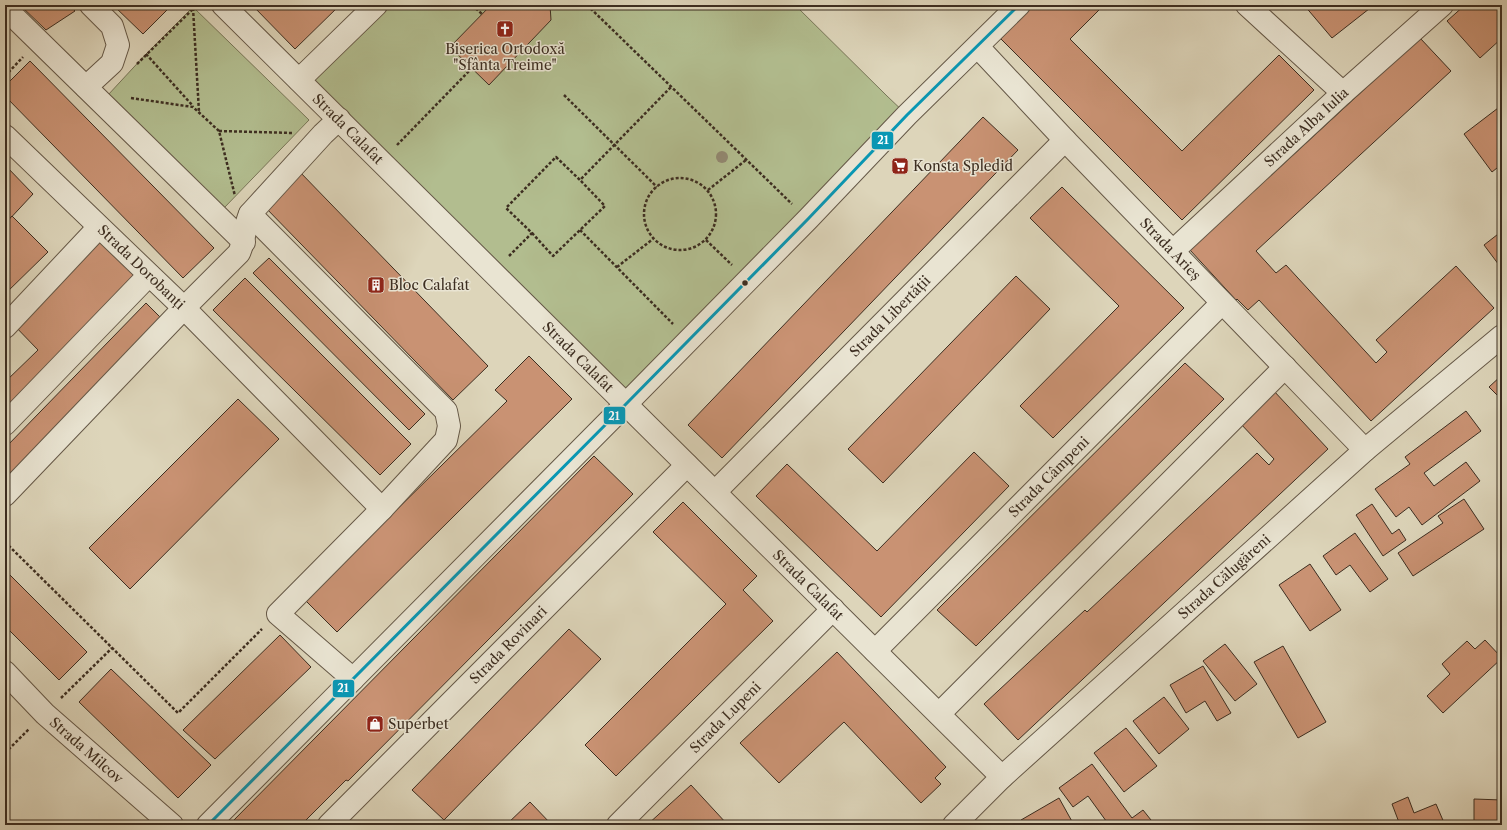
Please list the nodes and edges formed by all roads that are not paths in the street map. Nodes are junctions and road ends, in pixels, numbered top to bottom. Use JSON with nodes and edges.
{"nodes":[{"id":1,"x":91,"y":5,"type":"edge"},
{"id":2,"x":223,"y":5,"type":"edge"},
{"id":3,"x":376,"y":5,"type":"edge"},
{"id":4,"x":1019,"y":5,"type":"edge"},
{"id":5,"x":1247,"y":5,"type":"edge"},
{"id":6,"x":1442,"y":5,"type":"edge"},
{"id":7,"x":5,"y":8,"type":"edge"},
{"id":8,"x":978,"y":47,"type":"junction"},
{"id":9,"x":299,"y":80,"type":"junction"},
{"id":10,"x":1343,"y":93,"type":"junction"},
{"id":11,"x":93,"y":95,"type":"junction"},
{"id":12,"x":339,"y":119,"type":"junction"},
{"id":13,"x":5,"y":136,"type":"edge"},
{"id":14,"x":1065,"y":140,"type":"junction"},
{"id":15,"x":99,"y":227,"type":"junction"},
{"id":16,"x":246,"y":229,"type":"junction"},
{"id":17,"x":1173,"y":251,"type":"junction"},
{"id":18,"x":149,"y":275,"type":"junction"},
{"id":19,"x":1222,"y":302,"type":"junction"},
{"id":20,"x":184,"y":308,"type":"junction"},
{"id":21,"x":5,"y":327,"type":"edge"},
{"id":22,"x":1502,"y":336,"type":"edge"},
{"id":23,"x":1284,"y":367,"type":"junction"},
{"id":24,"x":626,"y":404,"type":"junction"},
{"id":25,"x":5,"y":424,"type":"edge"},
{"id":26,"x":1365,"y":450,"type":"junction"},
{"id":27,"x":687,"y":465,"type":"junction"},
{"id":28,"x":715,"y":492,"type":"junction"},
{"id":29,"x":5,"y":495,"type":"edge"},
{"id":30,"x":382,"y":509,"type":"junction"},
{"id":31,"x":833,"y":609,"type":"junction"},
{"id":32,"x":876,"y":651,"type":"junction"},
{"id":33,"x":5,"y":672,"type":"edge"},
{"id":34,"x":353,"y":679,"type":"junction"},
{"id":35,"x":940,"y":714,"type":"junction"},
{"id":36,"x":1002,"y":777,"type":"junction"},
{"id":37,"x":172,"y":825,"type":"edge"},
{"id":38,"x":208,"y":825,"type":"edge"},
{"id":39,"x":328,"y":825,"type":"edge"},
{"id":40,"x":618,"y":825,"type":"edge"},
{"id":41,"x":954,"y":825,"type":"edge"}],
"edges":[{"from":1,"to":11,"type":"street"},
{"from":2,"to":9,"type":"street","name":"Strada Calafat"},
{"from":3,"to":9,"type":"street"},
{"from":4,"to":8,"type":"street"},
{"from":5,"to":10,"type":"street"},
{"from":6,"to":10,"type":"street","name":"Strada Alba Iulia"},
{"from":7,"to":11,"type":"street"},
{"from":8,"to":14,"type":"street","name":"Strada Arieș"},
{"from":8,"to":24,"type":"street"},
{"from":9,"to":12,"type":"street","name":"Strada Calafat"},
{"from":10,"to":17,"type":"street","name":"Strada Alba Iulia"},
{"from":11,"to":16,"type":"street"},
{"from":12,"to":16,"type":"street","name":"Strada Dorobanți"},
{"from":12,"to":24,"type":"street","name":"Strada Calafat"},
{"from":13,"to":15,"type":"street","name":"Strada Dorobanți"},
{"from":14,"to":17,"type":"street","name":"Strada Arieș"},
{"from":14,"to":28,"type":"street","name":"Strada Libertății"},
{"from":15,"to":18,"type":"street","name":"Strada Dorobanți"},
{"from":15,"to":21,"type":"street"},
{"from":16,"to":20,"type":"street","name":"Strada Dorobanți"},
{"from":16,"to":30,"type":"street"},
{"from":17,"to":19,"type":"street","name":"Strada Arieș"},
{"from":18,"to":20,"type":"street","name":"Strada Dorobanți"},
{"from":18,"to":25,"type":"street"},
{"from":19,"to":23,"type":"street","name":"Strada Arieș"},
{"from":19,"to":32,"type":"street","name":"Strada Câmpeni"},
{"from":20,"to":29,"type":"street"},
{"from":20,"to":30,"type":"street"},
{"from":22,"to":26,"type":"street","name":"Strada Călugăreni"},
{"from":23,"to":26,"type":"street","name":"Strada Arieș"},
{"from":23,"to":35,"type":"street"},
{"from":24,"to":27,"type":"street","name":"Strada Calafat"},
{"from":24,"to":34,"type":"street"},
{"from":26,"to":36,"type":"street","name":"Strada Călugăreni"},
{"from":27,"to":28,"type":"street","name":"Strada Calafat"},
{"from":27,"to":39,"type":"street","name":"Strada Rovinari"},
{"from":28,"to":31,"type":"street","name":"Strada Calafat"},
{"from":30,"to":34,"type":"street"},
{"from":31,"to":32,"type":"street","name":"Strada Calafat"},
{"from":31,"to":40,"type":"street","name":"Strada Lupeni"},
{"from":32,"to":35,"type":"street","name":"Strada Calafat"},
{"from":33,"to":37,"type":"street","name":"Strada Milcov"},
{"from":34,"to":38,"type":"street"},
{"from":35,"to":36,"type":"street","name":"Strada Calafat"},
{"from":36,"to":41,"type":"street","name":"Strada Călugăreni"}]}
